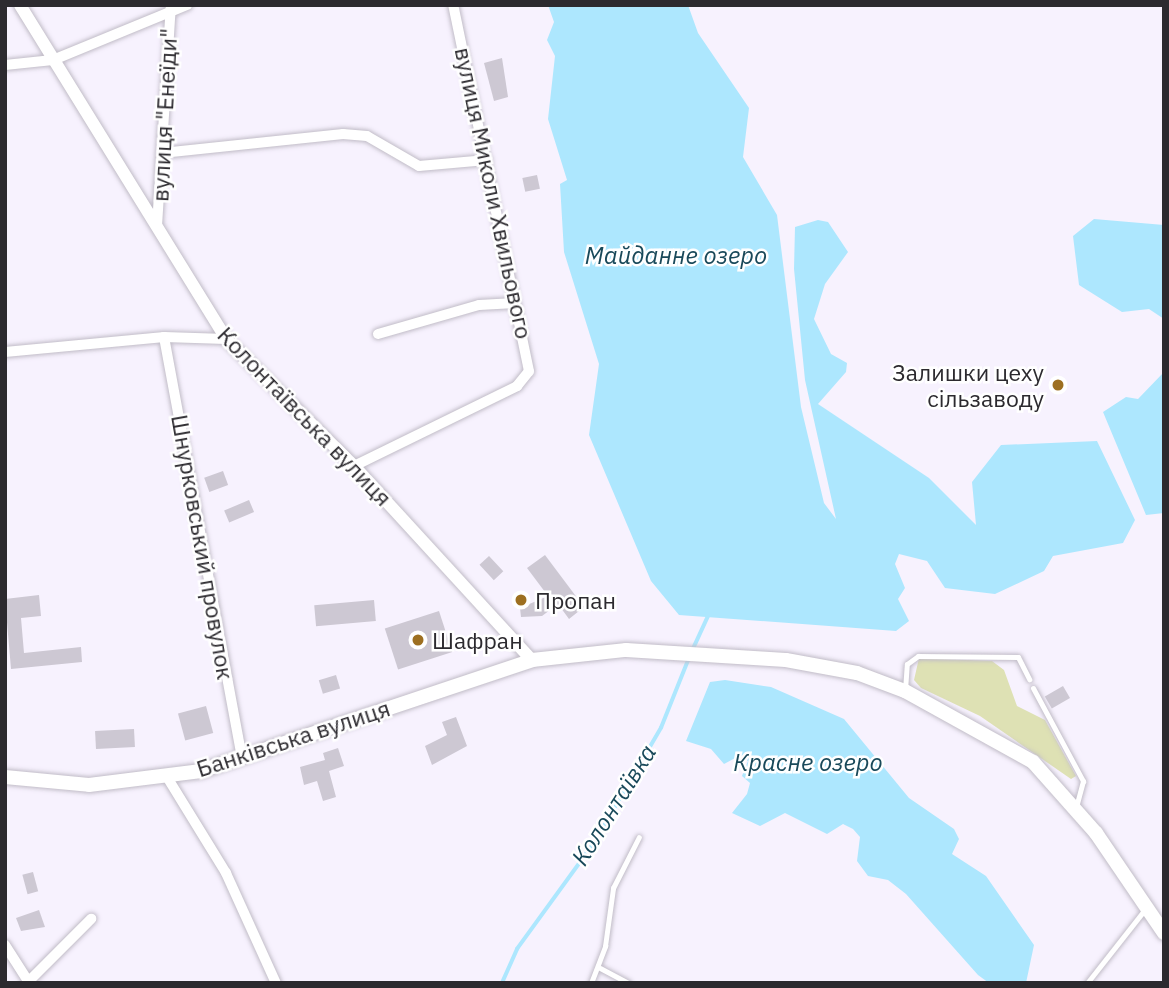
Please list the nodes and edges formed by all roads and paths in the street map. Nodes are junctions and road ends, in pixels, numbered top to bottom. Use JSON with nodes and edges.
{"nodes":[{"id":1,"x":20,"y":5,"type":"edge"},
{"id":2,"x":187,"y":5,"type":"edge"},
{"id":3,"x":453,"y":5,"type":"edge"},
{"id":4,"x":170,"y":9,"type":"edge"},
{"id":5,"x":53,"y":60,"type":"junction"},
{"id":6,"x":5,"y":65,"type":"edge"},
{"id":7,"x":162,"y":153,"type":"junction"},
{"id":8,"x":487,"y":160,"type":"junction"},
{"id":9,"x":157,"y":226,"type":"junction"},
{"id":10,"x":515,"y":303,"type":"junction"},
{"id":11,"x":378,"y":334,"type":"dead end"},
{"id":12,"x":164,"y":337,"type":"junction"},
{"id":13,"x":226,"y":340,"type":"junction"},
{"id":14,"x":5,"y":352,"type":"edge"},
{"id":15,"x":354,"y":466,"type":"junction"},
{"id":16,"x":532,"y":660,"type":"junction"},
{"id":17,"x":1028,"y":679,"type":"dead end"},
{"id":18,"x":1033,"y":688,"type":"dead end"},
{"id":19,"x":905,"y":691,"type":"junction"},
{"id":20,"x":242,"y":758,"type":"junction"},
{"id":21,"x":5,"y":777,"type":"edge"},
{"id":22,"x":167,"y":777,"type":"junction"},
{"id":23,"x":1075,"y":810,"type":"junction"},
{"id":24,"x":639,"y":837,"type":"dead end"},
{"id":25,"x":1147,"y":906,"type":"junction"},
{"id":26,"x":91,"y":919,"type":"dead end"},
{"id":27,"x":1164,"y":933,"type":"edge"},
{"id":28,"x":5,"y":945,"type":"edge"},
{"id":29,"x":600,"y":968,"type":"junction"},
{"id":30,"x":27,"y":982,"type":"edge"},
{"id":31,"x":276,"y":983,"type":"edge"},
{"id":32,"x":591,"y":983,"type":"edge"},
{"id":33,"x":628,"y":983,"type":"edge"},
{"id":34,"x":1087,"y":983,"type":"edge"}],
"edges":[{"from":1,"to":5,"type":"street","name":"Колонтаївська вулиця"},
{"from":2,"to":4,"type":"street"},
{"from":3,"to":8,"type":"street","name":"вулиця Миколи Хвильового"},
{"from":4,"to":5,"type":"street"},
{"from":4,"to":7,"type":"street","name":"вулиця \"Енеїди\""},
{"from":5,"to":6,"type":"street"},
{"from":5,"to":9,"type":"street","name":"Колонтаївська вулиця"},
{"from":7,"to":8,"type":"street"},
{"from":7,"to":9,"type":"street","name":"вулиця \"Енеїди\""},
{"from":8,"to":10,"type":"street","name":"вулиця Миколи Хвильового"},
{"from":9,"to":13,"type":"street","name":"Колонтаївська вулиця"},
{"from":10,"to":11,"type":"street"},
{"from":10,"to":15,"type":"street","name":"вулиця Миколи Хвильового"},
{"from":12,"to":13,"type":"street"},
{"from":12,"to":14,"type":"street"},
{"from":12,"to":20,"type":"street","name":"Шнурковський провулок"},
{"from":13,"to":15,"type":"street","name":"Колонтаївська вулиця"},
{"from":15,"to":16,"type":"street","name":"Колонтаївська вулиця"},
{"from":16,"to":19,"type":"main road","name":"Банківська вулиця"},
{"from":16,"to":20,"type":"main road","name":"Банківська вулиця"},
{"from":17,"to":19,"type":"lane"},
{"from":18,"to":23,"type":"lane"},
{"from":19,"to":23,"type":"main road","name":"Банківська вулиця"},
{"from":20,"to":22,"type":"main road","name":"Банківська вулиця"},
{"from":21,"to":22,"type":"main road","name":"Банківська вулиця"},
{"from":22,"to":31,"type":"street"},
{"from":23,"to":25,"type":"main road","name":"Банківська вулиця"},
{"from":24,"to":29,"type":"lane"},
{"from":25,"to":27,"type":"main road","name":"Банківська вулиця"},
{"from":25,"to":34,"type":"lane"},
{"from":26,"to":30,"type":"street"},
{"from":28,"to":30,"type":"street"},
{"from":29,"to":32,"type":"lane"},
{"from":29,"to":33,"type":"lane"}]}
